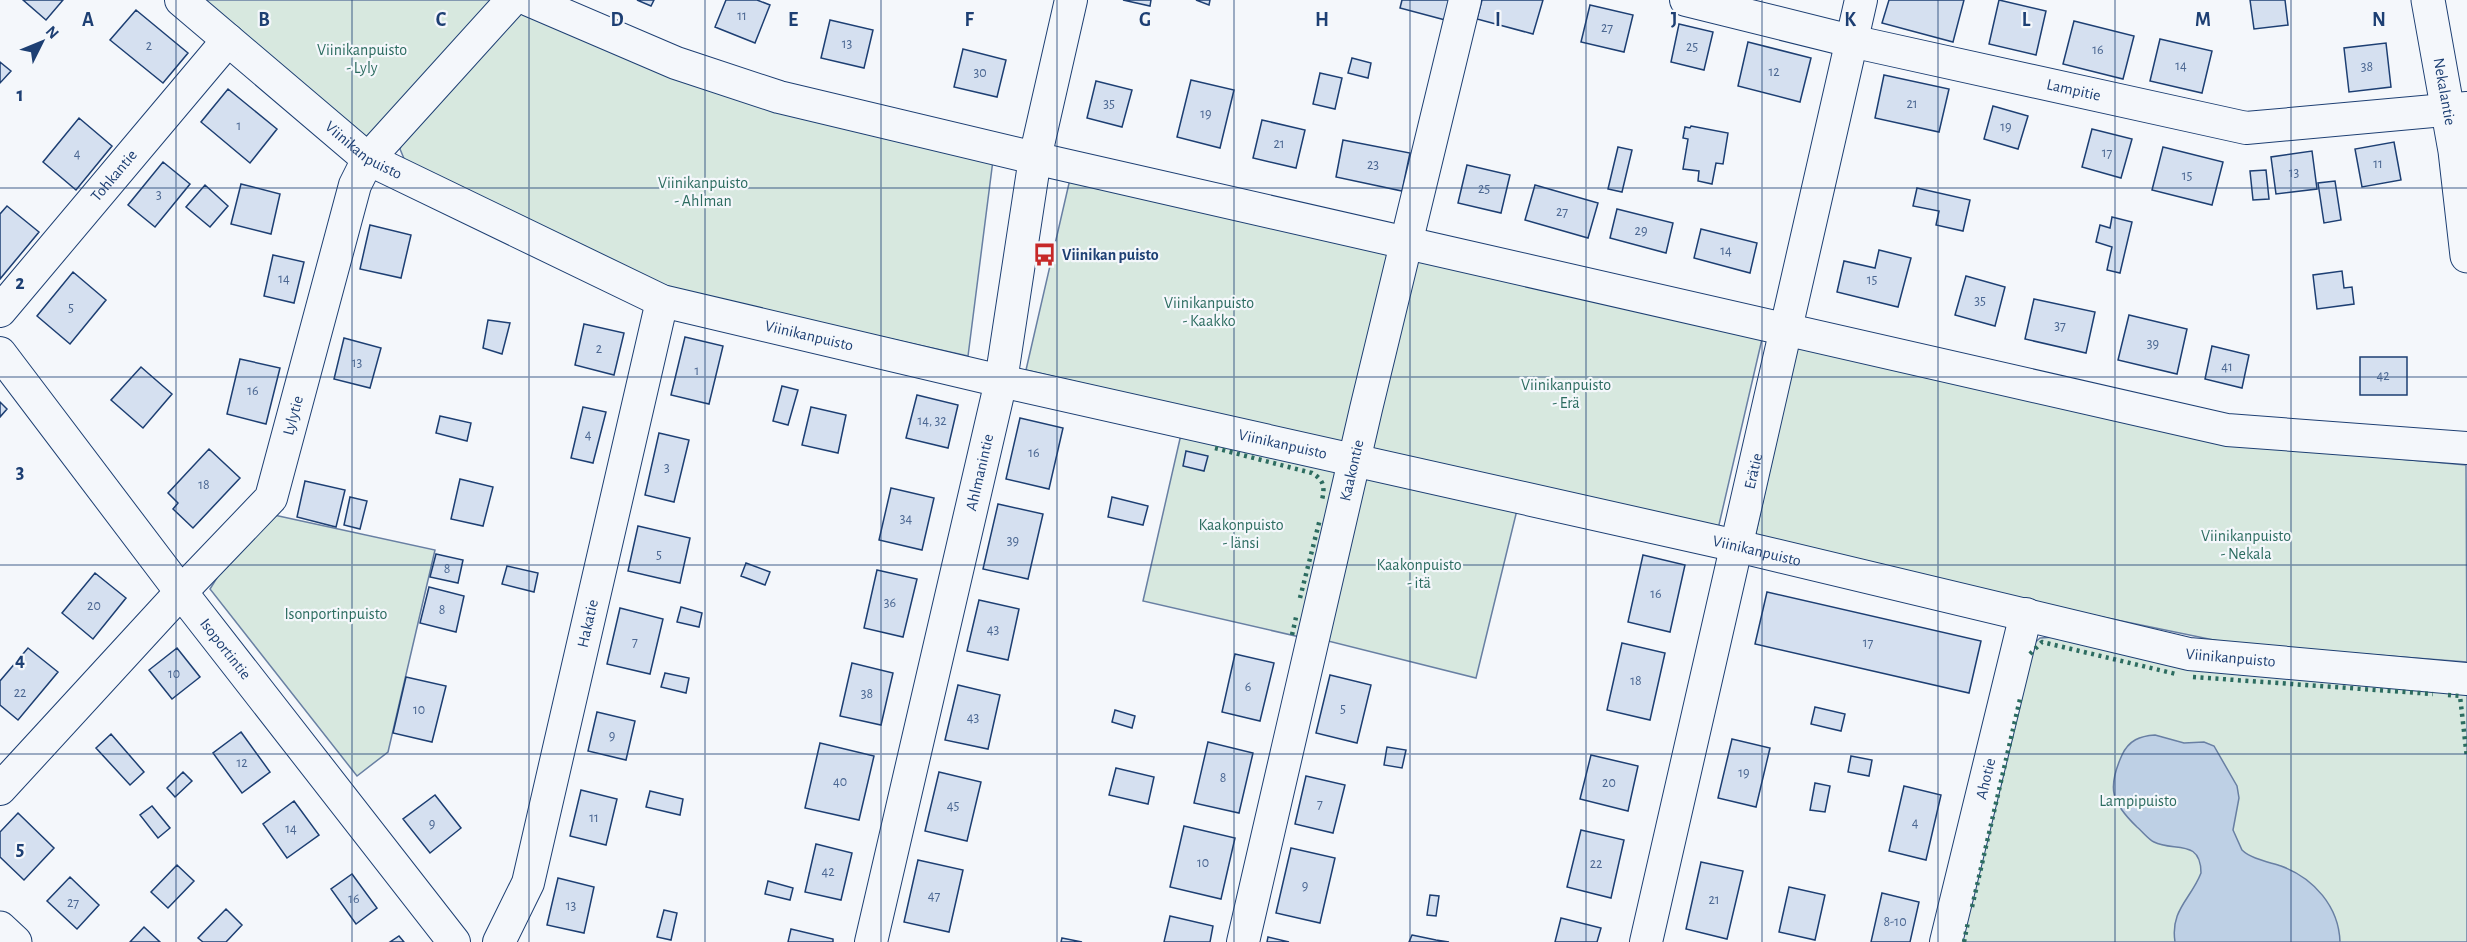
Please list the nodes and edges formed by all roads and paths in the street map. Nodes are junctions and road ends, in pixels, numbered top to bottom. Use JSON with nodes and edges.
{"nodes":[{"id":1,"x":180,"y":0,"type":"edge"},
{"id":2,"x":512,"y":0,"type":"edge"},
{"id":3,"x":529,"y":0,"type":"edge"},
{"id":4,"x":1071,"y":0,"type":"edge"},
{"id":5,"x":1465,"y":0,"type":"edge"},
{"id":6,"x":1686,"y":0,"type":"edge"},
{"id":7,"x":1861,"y":0,"type":"edge"},
{"id":8,"x":2428,"y":0,"type":"edge"},
{"id":9,"x":228,"y":40,"type":"junction"},
{"id":10,"x":1851,"y":41,"type":"junction"},
{"id":11,"x":2458,"y":109,"type":"edge"},
{"id":12,"x":1035,"y":158,"type":"junction"},
{"id":13,"x":368,"y":159,"type":"junction"},
{"id":14,"x":1408,"y":244,"type":"junction"},
{"id":15,"x":2467,"y":256,"type":"edge"},
{"id":16,"x":662,"y":301,"type":"junction"},
{"id":17,"x":0,"y":311,"type":"edge"},
{"id":18,"x":1787,"y":331,"type":"junction"},
{"id":19,"x":0,"y":353,"type":"edge"},
{"id":20,"x":1001,"y":381,"type":"junction"},
{"id":21,"x":2467,"y":448,"type":"edge"},
{"id":22,"x":1354,"y":462,"type":"junction"},
{"id":23,"x":1737,"y":546,"type":"junction"},
{"id":24,"x":181,"y":592,"type":"junction"},
{"id":25,"x":2026,"y":614,"type":"junction"},
{"id":26,"x":2467,"y":679,"type":"edge"},
{"id":27,"x":0,"y":789,"type":"edge"},
{"id":28,"x":0,"y":928,"type":"edge"},
{"id":29,"x":15,"y":942,"type":"edge"},
{"id":30,"x":454,"y":942,"type":"edge"},
{"id":31,"x":500,"y":942,"type":"edge"},
{"id":32,"x":871,"y":942,"type":"edge"},
{"id":33,"x":1243,"y":942,"type":"edge"},
{"id":34,"x":1646,"y":942,"type":"edge"},
{"id":35,"x":1946,"y":942,"type":"edge"}],
"edges":[{"from":1,"to":9,"type":"street","name":"Viinikanpuisto"},
{"from":2,"to":13,"type":"street","name":"Lylytie"},
{"from":3,"to":12,"type":"street"},
{"from":4,"to":12,"type":"street","name":"Ahlmanintie"},
{"from":5,"to":14,"type":"street","name":"Kaakontie"},
{"from":6,"to":10,"type":"street","name":"Lampitie"},
{"from":7,"to":10,"type":"street","name":"Erätie"},
{"from":8,"to":11,"type":"main road","name":"Nekalantie"},
{"from":9,"to":13,"type":"street","name":"Viinikanpuisto"},
{"from":9,"to":17,"type":"street","name":"Tohkantie"},
{"from":10,"to":11,"type":"street","name":"Lampitie"},
{"from":10,"to":18,"type":"street","name":"Erätie"},
{"from":11,"to":15,"type":"main road","name":"Nekalantie"},
{"from":12,"to":14,"type":"street"},
{"from":12,"to":20,"type":"street","name":"Ahlmanintie"},
{"from":13,"to":16,"type":"street","name":"Viinikanpuisto"},
{"from":13,"to":24,"type":"street","name":"Lylytie"},
{"from":14,"to":18,"type":"street"},
{"from":14,"to":22,"type":"street","name":"Kaakontie"},
{"from":16,"to":20,"type":"street","name":"Viinikanpuisto"},
{"from":16,"to":31,"type":"street","name":"Hakatie"},
{"from":18,"to":21,"type":"street"},
{"from":18,"to":23,"type":"street","name":"Erätie"},
{"from":19,"to":24,"type":"street","name":"Isoportintie"},
{"from":20,"to":22,"type":"street","name":"Viinikanpuisto"},
{"from":20,"to":32,"type":"street","name":"Ahlmanintie"},
{"from":22,"to":23,"type":"street","name":"Viinikanpuisto"},
{"from":22,"to":33,"type":"street","name":"Kaakontie"},
{"from":23,"to":25,"type":"street","name":"Viinikanpuisto"},
{"from":23,"to":34,"type":"street","name":"Erätie"},
{"from":24,"to":27,"type":"street","name":"Lylytie"},
{"from":24,"to":30,"type":"street","name":"Isoportintie"},
{"from":25,"to":26,"type":"street","name":"Viinikanpuisto"},
{"from":25,"to":35,"type":"street","name":"Ahotie"},
{"from":28,"to":29,"type":"main road"}]}
